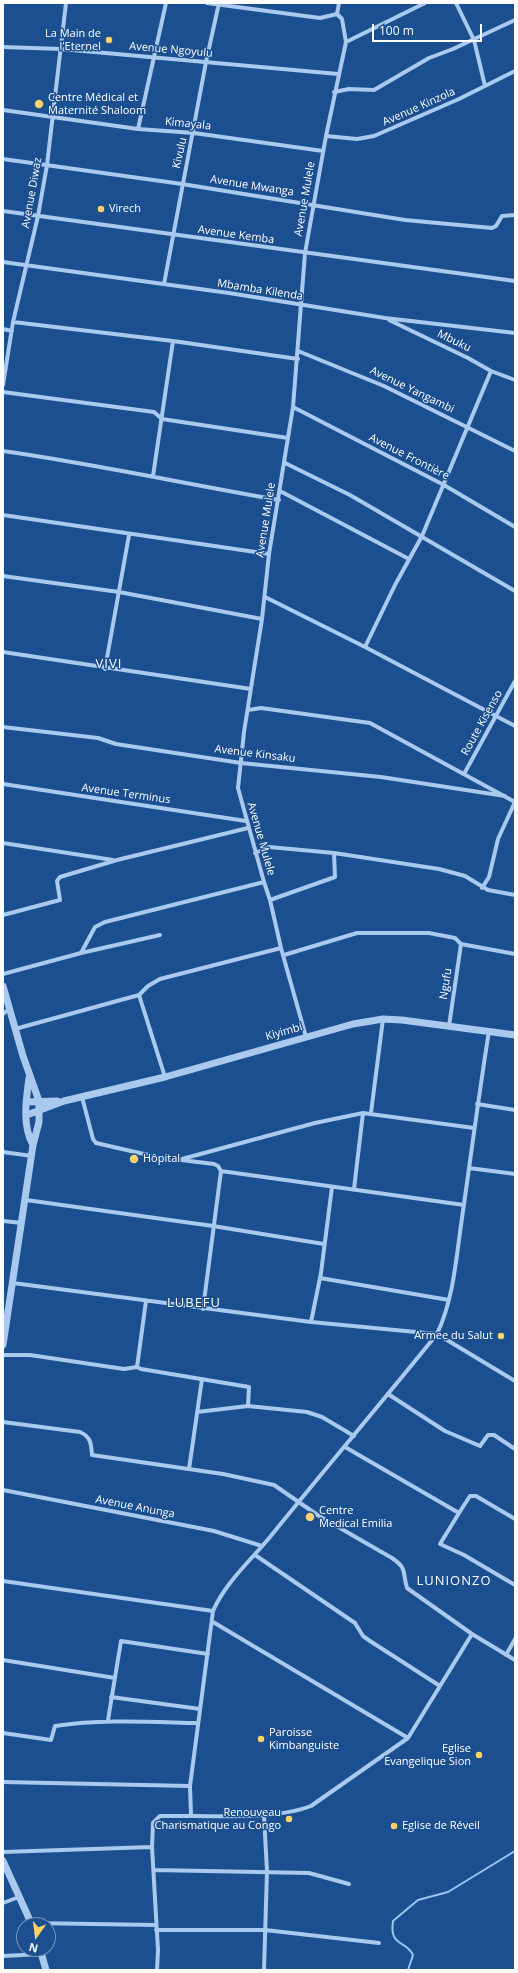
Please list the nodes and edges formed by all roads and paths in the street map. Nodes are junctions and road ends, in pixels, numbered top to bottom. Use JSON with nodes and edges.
{"nodes":[{"id":1,"x":66,"y":3,"type":"edge"},
{"id":2,"x":166,"y":3,"type":"edge"},
{"id":3,"x":207,"y":3,"type":"edge"},
{"id":4,"x":339,"y":3,"type":"edge"},
{"id":5,"x":425,"y":3,"type":"edge"},
{"id":6,"x":456,"y":3,"type":"edge"},
{"id":7,"x":219,"y":4,"type":"edge"},
{"id":8,"x":337,"y":14,"type":"junction"},
{"id":9,"x":515,"y":20,"type":"edge"},
{"id":10,"x":474,"y":40,"type":"junction"},
{"id":11,"x":346,"y":42,"type":"junction"},
{"id":12,"x":3,"y":47,"type":"edge"},
{"id":13,"x":61,"y":49,"type":"junction"},
{"id":14,"x":154,"y":56,"type":"junction"},
{"id":15,"x":206,"y":62,"type":"junction"},
{"id":16,"x":515,"y":71,"type":"edge"},
{"id":17,"x":338,"y":74,"type":"junction"},
{"id":18,"x":485,"y":86,"type":"junction"},
{"id":19,"x":334,"y":92,"type":"junction"},
{"id":20,"x":3,"y":110,"type":"edge"},
{"id":21,"x":53,"y":117,"type":"junction"},
{"id":22,"x":138,"y":129,"type":"junction"},
{"id":23,"x":194,"y":133,"type":"junction"},
{"id":24,"x":326,"y":136,"type":"junction"},
{"id":25,"x":323,"y":151,"type":"junction"},
{"id":26,"x":3,"y":159,"type":"edge"},
{"id":27,"x":47,"y":165,"type":"junction"},
{"id":28,"x":182,"y":184,"type":"junction"},
{"id":29,"x":314,"y":205,"type":"junction"},
{"id":30,"x":3,"y":211,"type":"edge"},
{"id":31,"x":38,"y":216,"type":"junction"},
{"id":32,"x":515,"y":216,"type":"edge"},
{"id":33,"x":173,"y":235,"type":"junction"},
{"id":34,"x":305,"y":253,"type":"junction"},
{"id":35,"x":3,"y":262,"type":"edge"},
{"id":36,"x":26,"y":265,"type":"junction"},
{"id":37,"x":515,"y":281,"type":"edge"},
{"id":38,"x":164,"y":284,"type":"junction"},
{"id":39,"x":301,"y":306,"type":"junction"},
{"id":40,"x":385,"y":318,"type":"junction"},
{"id":41,"x":14,"y":322,"type":"junction"},
{"id":42,"x":3,"y":329,"type":"edge"},
{"id":43,"x":12,"y":331,"type":"junction"},
{"id":44,"x":515,"y":333,"type":"edge"},
{"id":45,"x":173,"y":341,"type":"junction"},
{"id":46,"x":298,"y":351,"type":"junction"},
{"id":47,"x":298,"y":359,"type":"junction"},
{"id":48,"x":491,"y":371,"type":"junction"},
{"id":49,"x":515,"y":380,"type":"edge"},
{"id":50,"x":3,"y":385,"type":"edge"},
{"id":51,"x":3,"y":392,"type":"edge"},
{"id":52,"x":293,"y":407,"type":"junction"},
{"id":53,"x":162,"y":418,"type":"junction"},
{"id":54,"x":467,"y":427,"type":"junction"},
{"id":55,"x":288,"y":438,"type":"junction"},
{"id":56,"x":3,"y":451,"type":"edge"},
{"id":57,"x":515,"y":451,"type":"edge"},
{"id":58,"x":285,"y":463,"type":"junction"},
{"id":59,"x":153,"y":476,"type":"junction"},
{"id":60,"x":444,"y":484,"type":"junction"},
{"id":61,"x":280,"y":491,"type":"junction"},
{"id":62,"x":278,"y":500,"type":"junction"},
{"id":63,"x":3,"y":515,"type":"edge"},
{"id":64,"x":515,"y":527,"type":"edge"},
{"id":65,"x":129,"y":535,"type":"junction"},
{"id":66,"x":422,"y":536,"type":"junction"},
{"id":67,"x":269,"y":554,"type":"junction"},
{"id":68,"x":408,"y":559,"type":"junction"},
{"id":69,"x":3,"y":576,"type":"edge"},
{"id":70,"x":515,"y":591,"type":"edge"},
{"id":71,"x":119,"y":592,"type":"junction"},
{"id":72,"x":265,"y":597,"type":"junction"},
{"id":73,"x":262,"y":619,"type":"junction"},
{"id":74,"x":365,"y":647,"type":"junction"},
{"id":75,"x":3,"y":652,"type":"edge"},
{"id":76,"x":105,"y":669,"type":"junction"},
{"id":77,"x":515,"y":681,"type":"edge"},
{"id":78,"x":251,"y":689,"type":"junction"},
{"id":79,"x":248,"y":710,"type":"junction"},
{"id":80,"x":496,"y":717,"type":"junction"},
{"id":81,"x":515,"y":726,"type":"edge"},
{"id":82,"x":3,"y":727,"type":"edge"},
{"id":83,"x":241,"y":763,"type":"junction"},
{"id":84,"x":464,"y":774,"type":"junction"},
{"id":85,"x":3,"y":784,"type":"edge"},
{"id":86,"x":505,"y":796,"type":"junction"},
{"id":87,"x":515,"y":802,"type":"edge"},
{"id":88,"x":246,"y":820,"type":"junction"},
{"id":89,"x":248,"y":828,"type":"junction"},
{"id":90,"x":3,"y":843,"type":"edge"},
{"id":91,"x":256,"y":853,"type":"junction"},
{"id":92,"x":334,"y":853,"type":"junction"},
{"id":93,"x":117,"y":860,"type":"junction"},
{"id":94,"x":264,"y":882,"type":"junction"},
{"id":95,"x":482,"y":888,"type":"junction"},
{"id":96,"x":515,"y":896,"type":"edge"},
{"id":97,"x":270,"y":900,"type":"junction"},
{"id":98,"x":3,"y":915,"type":"edge"},
{"id":99,"x":160,"y":935,"type":"dead end"},
{"id":100,"x":461,"y":944,"type":"junction"},
{"id":101,"x":281,"y":948,"type":"junction"},
{"id":102,"x":80,"y":953,"type":"junction"},
{"id":103,"x":284,"y":954,"type":"junction"},
{"id":104,"x":515,"y":954,"type":"edge"},
{"id":105,"x":3,"y":974,"type":"edge"},
{"id":106,"x":3,"y":986,"type":"edge"},
{"id":107,"x":139,"y":996,"type":"junction"},
{"id":108,"x":9,"y":1009,"type":"junction"},
{"id":109,"x":3,"y":1014,"type":"edge"},
{"id":110,"x":383,"y":1019,"type":"junction"},
{"id":111,"x":449,"y":1026,"type":"junction"},
{"id":112,"x":15,"y":1029,"type":"junction"},
{"id":113,"x":489,"y":1031,"type":"junction"},
{"id":114,"x":515,"y":1035,"type":"edge"},
{"id":115,"x":306,"y":1037,"type":"junction"},
{"id":116,"x":29,"y":1076,"type":"junction"},
{"id":117,"x":164,"y":1077,"type":"junction"},
{"id":118,"x":82,"y":1097,"type":"junction"},
{"id":119,"x":39,"y":1101,"type":"junction"},
{"id":120,"x":64,"y":1101,"type":"junction"},
{"id":121,"x":26,"y":1102,"type":"junction"},
{"id":122,"x":477,"y":1104,"type":"junction"},
{"id":123,"x":40,"y":1110,"type":"junction"},
{"id":124,"x":515,"y":1110,"type":"edge"},
{"id":125,"x":363,"y":1113,"type":"junction"},
{"id":126,"x":371,"y":1113,"type":"junction"},
{"id":127,"x":27,"y":1115,"type":"junction"},
{"id":128,"x":474,"y":1128,"type":"junction"},
{"id":129,"x":33,"y":1145,"type":"junction"},
{"id":130,"x":3,"y":1152,"type":"edge"},
{"id":131,"x":32,"y":1156,"type":"junction"},
{"id":132,"x":180,"y":1160,"type":"junction"},
{"id":133,"x":469,"y":1168,"type":"junction"},
{"id":134,"x":221,"y":1171,"type":"junction"},
{"id":135,"x":515,"y":1174,"type":"edge"},
{"id":136,"x":332,"y":1187,"type":"junction"},
{"id":137,"x":354,"y":1189,"type":"junction"},
{"id":138,"x":26,"y":1200,"type":"junction"},
{"id":139,"x":464,"y":1205,"type":"junction"},
{"id":140,"x":3,"y":1221,"type":"edge"},
{"id":141,"x":23,"y":1224,"type":"junction"},
{"id":142,"x":212,"y":1226,"type":"junction"},
{"id":143,"x":324,"y":1244,"type":"junction"},
{"id":144,"x":320,"y":1278,"type":"junction"},
{"id":145,"x":13,"y":1283,"type":"junction"},
{"id":146,"x":449,"y":1300,"type":"junction"},
{"id":147,"x":146,"y":1301,"type":"junction"},
{"id":148,"x":203,"y":1309,"type":"junction"},
{"id":149,"x":311,"y":1322,"type":"junction"},
{"id":150,"x":437,"y":1334,"type":"junction"},
{"id":151,"x":3,"y":1345,"type":"edge"},
{"id":152,"x":3,"y":1355,"type":"edge"},
{"id":153,"x":137,"y":1367,"type":"junction"},
{"id":154,"x":202,"y":1380,"type":"junction"},
{"id":155,"x":515,"y":1381,"type":"edge"},
{"id":156,"x":388,"y":1394,"type":"junction"},
{"id":157,"x":248,"y":1406,"type":"junction"},
{"id":158,"x":197,"y":1412,"type":"junction"},
{"id":159,"x":3,"y":1422,"type":"edge"},
{"id":160,"x":354,"y":1436,"type":"junction"},
{"id":161,"x":345,"y":1447,"type":"junction"},
{"id":162,"x":515,"y":1448,"type":"edge"},
{"id":163,"x":189,"y":1469,"type":"junction"},
{"id":164,"x":3,"y":1490,"type":"edge"},
{"id":165,"x":299,"y":1502,"type":"junction"},
{"id":166,"x":459,"y":1513,"type":"junction"},
{"id":167,"x":515,"y":1519,"type":"edge"},
{"id":168,"x":262,"y":1546,"type":"junction"},
{"id":169,"x":254,"y":1555,"type":"junction"},
{"id":170,"x":3,"y":1581,"type":"edge"},
{"id":171,"x":515,"y":1585,"type":"edge"},
{"id":172,"x":213,"y":1611,"type":"junction"},
{"id":173,"x":213,"y":1622,"type":"junction"},
{"id":174,"x":472,"y":1634,"type":"junction"},
{"id":175,"x":515,"y":1640,"type":"edge"},
{"id":176,"x":208,"y":1654,"type":"junction"},
{"id":177,"x":506,"y":1655,"type":"junction"},
{"id":178,"x":3,"y":1660,"type":"edge"},
{"id":179,"x":515,"y":1660,"type":"edge"},
{"id":180,"x":115,"y":1678,"type":"junction"},
{"id":181,"x":440,"y":1686,"type":"junction"},
{"id":182,"x":111,"y":1697,"type":"junction"},
{"id":183,"x":200,"y":1709,"type":"junction"},
{"id":184,"x":108,"y":1720,"type":"junction"},
{"id":185,"x":198,"y":1723,"type":"junction"},
{"id":186,"x":3,"y":1733,"type":"edge"},
{"id":187,"x":408,"y":1738,"type":"junction"},
{"id":188,"x":3,"y":1782,"type":"edge"},
{"id":189,"x":190,"y":1786,"type":"junction"},
{"id":190,"x":191,"y":1815,"type":"junction"},
{"id":191,"x":264,"y":1815,"type":"junction"},
{"id":192,"x":152,"y":1847,"type":"junction"},
{"id":193,"x":3,"y":1852,"type":"edge"},
{"id":194,"x":3,"y":1861,"type":"edge"},
{"id":195,"x":154,"y":1870,"type":"junction"},
{"id":196,"x":267,"y":1871,"type":"junction"},
{"id":197,"x":349,"y":1884,"type":"dead end"},
{"id":198,"x":19,"y":1897,"type":"junction"},
{"id":199,"x":3,"y":1903,"type":"edge"},
{"id":200,"x":28,"y":1917,"type":"edge"},
{"id":201,"x":56,"y":1925,"type":"edge"},
{"id":202,"x":155,"y":1928,"type":"junction"},
{"id":203,"x":265,"y":1930,"type":"junction"},
{"id":204,"x":379,"y":1943,"type":"dead end"},
{"id":205,"x":16,"y":1954,"type":"edge"},
{"id":206,"x":3,"y":1956,"type":"edge"},
{"id":207,"x":43,"y":1957,"type":"edge"},
{"id":208,"x":46,"y":1970,"type":"edge"},
{"id":209,"x":157,"y":1970,"type":"edge"},
{"id":210,"x":264,"y":1970,"type":"edge"}],
"edges":[{"from":1,"to":13,"type":"street","name":"Avenue Diwaz"},
{"from":2,"to":14,"type":"street"},
{"from":3,"to":7,"type":"street"},
{"from":4,"to":8,"type":"street"},
{"from":5,"to":11,"type":"street"},
{"from":6,"to":10,"type":"street"},
{"from":7,"to":8,"type":"street"},
{"from":7,"to":15,"type":"street","name":"Kivulu"},
{"from":8,"to":11,"type":"street","name":"Avenue Mulele"},
{"from":9,"to":10,"type":"street"},
{"from":10,"to":18,"type":"street"},
{"from":10,"to":19,"type":"street"},
{"from":11,"to":17,"type":"street","name":"Avenue Mulele"},
{"from":12,"to":13,"type":"street","name":"Avenue Ngoyulu"},
{"from":13,"to":14,"type":"street","name":"Avenue Ngoyulu"},
{"from":13,"to":21,"type":"street","name":"Avenue Diwaz"},
{"from":14,"to":15,"type":"street","name":"Avenue Ngoyulu"},
{"from":14,"to":22,"type":"street"},
{"from":15,"to":17,"type":"street","name":"Avenue Ngoyulu"},
{"from":15,"to":23,"type":"street","name":"Kivulu"},
{"from":16,"to":18,"type":"street","name":"Avenue Kinzola"},
{"from":17,"to":19,"type":"street","name":"Avenue Mulele"},
{"from":18,"to":24,"type":"street","name":"Avenue Kinzola"},
{"from":19,"to":24,"type":"street","name":"Avenue Mulele"},
{"from":20,"to":21,"type":"street","name":"Kimayala"},
{"from":21,"to":22,"type":"street","name":"Kimayala"},
{"from":21,"to":27,"type":"street","name":"Avenue Diwaz"},
{"from":22,"to":23,"type":"street","name":"Kimayala"},
{"from":23,"to":25,"type":"street","name":"Kimayala"},
{"from":23,"to":28,"type":"street","name":"Kivulu"},
{"from":24,"to":25,"type":"street","name":"Avenue Mulele"},
{"from":25,"to":29,"type":"street","name":"Avenue Mulele"},
{"from":26,"to":27,"type":"street","name":"Avenue Mwanga"},
{"from":27,"to":28,"type":"street","name":"Avenue Mwanga"},
{"from":27,"to":31,"type":"street","name":"Avenue Diwaz"},
{"from":28,"to":29,"type":"street","name":"Avenue Mwanga"},
{"from":28,"to":33,"type":"street","name":"Kivulu"},
{"from":29,"to":32,"type":"street","name":"Avenue Mwanga"},
{"from":29,"to":34,"type":"street","name":"Avenue Mulele"},
{"from":30,"to":31,"type":"street","name":"Avenue Kemba"},
{"from":31,"to":33,"type":"street","name":"Avenue Kemba"},
{"from":31,"to":36,"type":"street","name":"Avenue Diwaz"},
{"from":33,"to":34,"type":"street","name":"Avenue Kemba"},
{"from":33,"to":38,"type":"street","name":"Kivulu"},
{"from":34,"to":37,"type":"street","name":"Avenue Kemba"},
{"from":34,"to":39,"type":"street","name":"Avenue Mulele"},
{"from":35,"to":36,"type":"street","name":"Mbamba Kilenda"},
{"from":36,"to":38,"type":"street","name":"Mbamba Kilenda"},
{"from":36,"to":41,"type":"street","name":"Avenue Diwaz"},
{"from":38,"to":39,"type":"street","name":"Mbamba Kilenda"},
{"from":39,"to":40,"type":"street","name":"Mbamba Kilenda"},
{"from":39,"to":46,"type":"street","name":"Avenue Mulele"},
{"from":40,"to":44,"type":"street","name":"Mbamba Kilenda"},
{"from":40,"to":48,"type":"street","name":"Mbuku"},
{"from":41,"to":43,"type":"street","name":"Avenue Diwaz"},
{"from":41,"to":45,"type":"street"},
{"from":42,"to":43,"type":"street"},
{"from":43,"to":50,"type":"street","name":"Avenue Diwaz"},
{"from":45,"to":47,"type":"street"},
{"from":45,"to":53,"type":"street"},
{"from":46,"to":47,"type":"street","name":"Avenue Mulele"},
{"from":46,"to":54,"type":"street","name":"Avenue Yangambi"},
{"from":47,"to":52,"type":"street","name":"Avenue Mulele"},
{"from":48,"to":49,"type":"street","name":"Mbuku"},
{"from":48,"to":54,"type":"street"},
{"from":51,"to":53,"type":"street"},
{"from":52,"to":55,"type":"street","name":"Avenue Mulele"},
{"from":52,"to":60,"type":"street","name":"Avenue Frontière"},
{"from":53,"to":55,"type":"street"},
{"from":53,"to":59,"type":"street"},
{"from":54,"to":57,"type":"street","name":"Avenue Yangambi"},
{"from":54,"to":60,"type":"street"},
{"from":55,"to":58,"type":"street","name":"Avenue Mulele"},
{"from":56,"to":59,"type":"street"},
{"from":58,"to":61,"type":"street","name":"Avenue Mulele"},
{"from":58,"to":66,"type":"street"},
{"from":59,"to":62,"type":"street"},
{"from":60,"to":64,"type":"street","name":"Avenue Frontière"},
{"from":60,"to":66,"type":"street"},
{"from":61,"to":62,"type":"street","name":"Avenue Mulele"},
{"from":61,"to":68,"type":"street"},
{"from":62,"to":67,"type":"street","name":"Avenue Mulele"},
{"from":63,"to":65,"type":"street"},
{"from":65,"to":67,"type":"street"},
{"from":65,"to":71,"type":"street"},
{"from":66,"to":68,"type":"street"},
{"from":66,"to":70,"type":"street"},
{"from":67,"to":72,"type":"street","name":"Avenue Mulele"},
{"from":68,"to":74,"type":"street"},
{"from":69,"to":71,"type":"street"},
{"from":71,"to":73,"type":"street"},
{"from":71,"to":76,"type":"street"},
{"from":72,"to":73,"type":"street","name":"Avenue Mulele"},
{"from":72,"to":74,"type":"street"},
{"from":73,"to":78,"type":"street","name":"Avenue Mulele"},
{"from":74,"to":80,"type":"street"},
{"from":75,"to":76,"type":"street"},
{"from":76,"to":78,"type":"street"},
{"from":77,"to":80,"type":"street","name":"Route Kisenso"},
{"from":78,"to":79,"type":"street","name":"Avenue Mulele"},
{"from":79,"to":83,"type":"street","name":"Avenue Mulele"},
{"from":79,"to":84,"type":"street"},
{"from":80,"to":81,"type":"street"},
{"from":80,"to":84,"type":"street","name":"Route Kisenso"},
{"from":82,"to":83,"type":"street","name":"Avenue Kinsaku"},
{"from":83,"to":86,"type":"street","name":"Avenue Kinsaku"},
{"from":83,"to":88,"type":"street","name":"Avenue Mulele"},
{"from":84,"to":86,"type":"street"},
{"from":85,"to":88,"type":"street","name":"Avenue Terminus"},
{"from":86,"to":87,"type":"street"},
{"from":87,"to":95,"type":"street"},
{"from":88,"to":89,"type":"street","name":"Avenue Mulele"},
{"from":89,"to":91,"type":"street","name":"Avenue Mulele"},
{"from":89,"to":93,"type":"street"},
{"from":90,"to":93,"type":"street"},
{"from":91,"to":92,"type":"street"},
{"from":91,"to":94,"type":"street","name":"Avenue Mulele"},
{"from":92,"to":95,"type":"street"},
{"from":92,"to":97,"type":"street"},
{"from":93,"to":98,"type":"street"},
{"from":94,"to":97,"type":"street","name":"Avenue Mulele"},
{"from":94,"to":102,"type":"street"},
{"from":95,"to":96,"type":"street"},
{"from":97,"to":101,"type":"street","name":"Avenue Mulele"},
{"from":99,"to":102,"type":"street"},
{"from":100,"to":103,"type":"street"},
{"from":100,"to":104,"type":"street"},
{"from":100,"to":111,"type":"street","name":"Ngufu"},
{"from":101,"to":103,"type":"street","name":"Avenue Mulele"},
{"from":101,"to":107,"type":"street"},
{"from":102,"to":105,"type":"street"},
{"from":103,"to":115,"type":"street","name":"Avenue Mulele"},
{"from":106,"to":108,"type":"street"},
{"from":107,"to":112,"type":"street"},
{"from":107,"to":117,"type":"street"},
{"from":108,"to":109,"type":"street"},
{"from":108,"to":112,"type":"street"},
{"from":110,"to":111,"type":"street","name":"Kiyimbi"},
{"from":110,"to":115,"type":"street","name":"Kiyimbi"},
{"from":110,"to":126,"type":"street"},
{"from":111,"to":113,"type":"street","name":"Kiyimbi"},
{"from":112,"to":116,"type":"street"},
{"from":113,"to":114,"type":"street","name":"Kiyimbi"},
{"from":113,"to":122,"type":"street"},
{"from":115,"to":117,"type":"street","name":"Kiyimbi"},
{"from":116,"to":119,"type":"street"},
{"from":116,"to":121,"type":"street"},
{"from":117,"to":118,"type":"street","name":"Kiyimbi"},
{"from":118,"to":120,"type":"street","name":"Kiyimbi"},
{"from":118,"to":132,"type":"street"},
{"from":119,"to":120,"type":"street","name":"Kiyimbi"},
{"from":119,"to":121,"type":"street","name":"Kiyimbi"},
{"from":119,"to":123,"type":"street"},
{"from":120,"to":123,"type":"street","name":"Kiyimbi"},
{"from":121,"to":127,"type":"street"},
{"from":122,"to":124,"type":"street"},
{"from":122,"to":128,"type":"street"},
{"from":123,"to":127,"type":"street","name":"Kiyimbi"},
{"from":123,"to":129,"type":"street"},
{"from":125,"to":126,"type":"street"},
{"from":125,"to":132,"type":"street"},
{"from":125,"to":137,"type":"street"},
{"from":126,"to":128,"type":"street"},
{"from":127,"to":129,"type":"street"},
{"from":128,"to":133,"type":"street"},
{"from":129,"to":131,"type":"street"},
{"from":130,"to":131,"type":"street"},
{"from":131,"to":138,"type":"street"},
{"from":132,"to":134,"type":"street"},
{"from":133,"to":135,"type":"street"},
{"from":133,"to":139,"type":"street"},
{"from":134,"to":136,"type":"street"},
{"from":134,"to":142,"type":"street"},
{"from":136,"to":137,"type":"street"},
{"from":136,"to":143,"type":"street"},
{"from":137,"to":139,"type":"street"},
{"from":138,"to":141,"type":"street"},
{"from":138,"to":142,"type":"street"},
{"from":139,"to":146,"type":"street"},
{"from":140,"to":141,"type":"street"},
{"from":141,"to":145,"type":"street"},
{"from":142,"to":143,"type":"street"},
{"from":142,"to":148,"type":"street"},
{"from":143,"to":144,"type":"street"},
{"from":144,"to":146,"type":"street"},
{"from":144,"to":149,"type":"street"},
{"from":145,"to":147,"type":"street"},
{"from":145,"to":151,"type":"street"},
{"from":146,"to":150,"type":"street"},
{"from":147,"to":148,"type":"street"},
{"from":147,"to":153,"type":"street"},
{"from":148,"to":149,"type":"street"},
{"from":149,"to":150,"type":"street"},
{"from":150,"to":155,"type":"street"},
{"from":150,"to":156,"type":"street"},
{"from":152,"to":153,"type":"street"},
{"from":153,"to":154,"type":"street"},
{"from":154,"to":157,"type":"street"},
{"from":154,"to":158,"type":"street"},
{"from":156,"to":160,"type":"street"},
{"from":156,"to":162,"type":"street"},
{"from":157,"to":158,"type":"street"},
{"from":157,"to":160,"type":"street"},
{"from":158,"to":163,"type":"street"},
{"from":159,"to":163,"type":"street"},
{"from":160,"to":161,"type":"street"},
{"from":161,"to":165,"type":"street"},
{"from":161,"to":166,"type":"street"},
{"from":163,"to":165,"type":"street"},
{"from":164,"to":168,"type":"street","name":"Avenue Anunga"},
{"from":165,"to":168,"type":"street"},
{"from":165,"to":174,"type":"street"},
{"from":166,"to":167,"type":"street"},
{"from":166,"to":171,"type":"street"},
{"from":168,"to":169,"type":"street"},
{"from":169,"to":172,"type":"street"},
{"from":169,"to":181,"type":"street"},
{"from":170,"to":172,"type":"street"},
{"from":172,"to":173,"type":"street"},
{"from":173,"to":176,"type":"street"},
{"from":173,"to":187,"type":"street"},
{"from":174,"to":177,"type":"street"},
{"from":174,"to":181,"type":"street"},
{"from":175,"to":177,"type":"street"},
{"from":176,"to":180,"type":"street"},
{"from":176,"to":183,"type":"street"},
{"from":177,"to":179,"type":"street"},
{"from":178,"to":180,"type":"street"},
{"from":180,"to":182,"type":"street"},
{"from":181,"to":187,"type":"street"},
{"from":182,"to":183,"type":"street"},
{"from":182,"to":184,"type":"street"},
{"from":183,"to":185,"type":"street"},
{"from":184,"to":185,"type":"street"},
{"from":184,"to":186,"type":"street"},
{"from":185,"to":189,"type":"street"},
{"from":187,"to":191,"type":"street"},
{"from":188,"to":189,"type":"street"},
{"from":189,"to":190,"type":"street"},
{"from":190,"to":191,"type":"street"},
{"from":190,"to":192,"type":"street"},
{"from":191,"to":196,"type":"street"},
{"from":192,"to":193,"type":"street"},
{"from":192,"to":195,"type":"street"},
{"from":194,"to":198,"type":"street"},
{"from":195,"to":196,"type":"street"},
{"from":195,"to":202,"type":"street"},
{"from":196,"to":197,"type":"street"},
{"from":196,"to":203,"type":"street"},
{"from":198,"to":199,"type":"street"},
{"from":198,"to":200,"type":"street"},
{"from":201,"to":202,"type":"street"},
{"from":202,"to":203,"type":"street"},
{"from":202,"to":209,"type":"street"},
{"from":203,"to":204,"type":"street"},
{"from":203,"to":210,"type":"street"},
{"from":205,"to":206,"type":"street"},
{"from":207,"to":208,"type":"street"}]}
